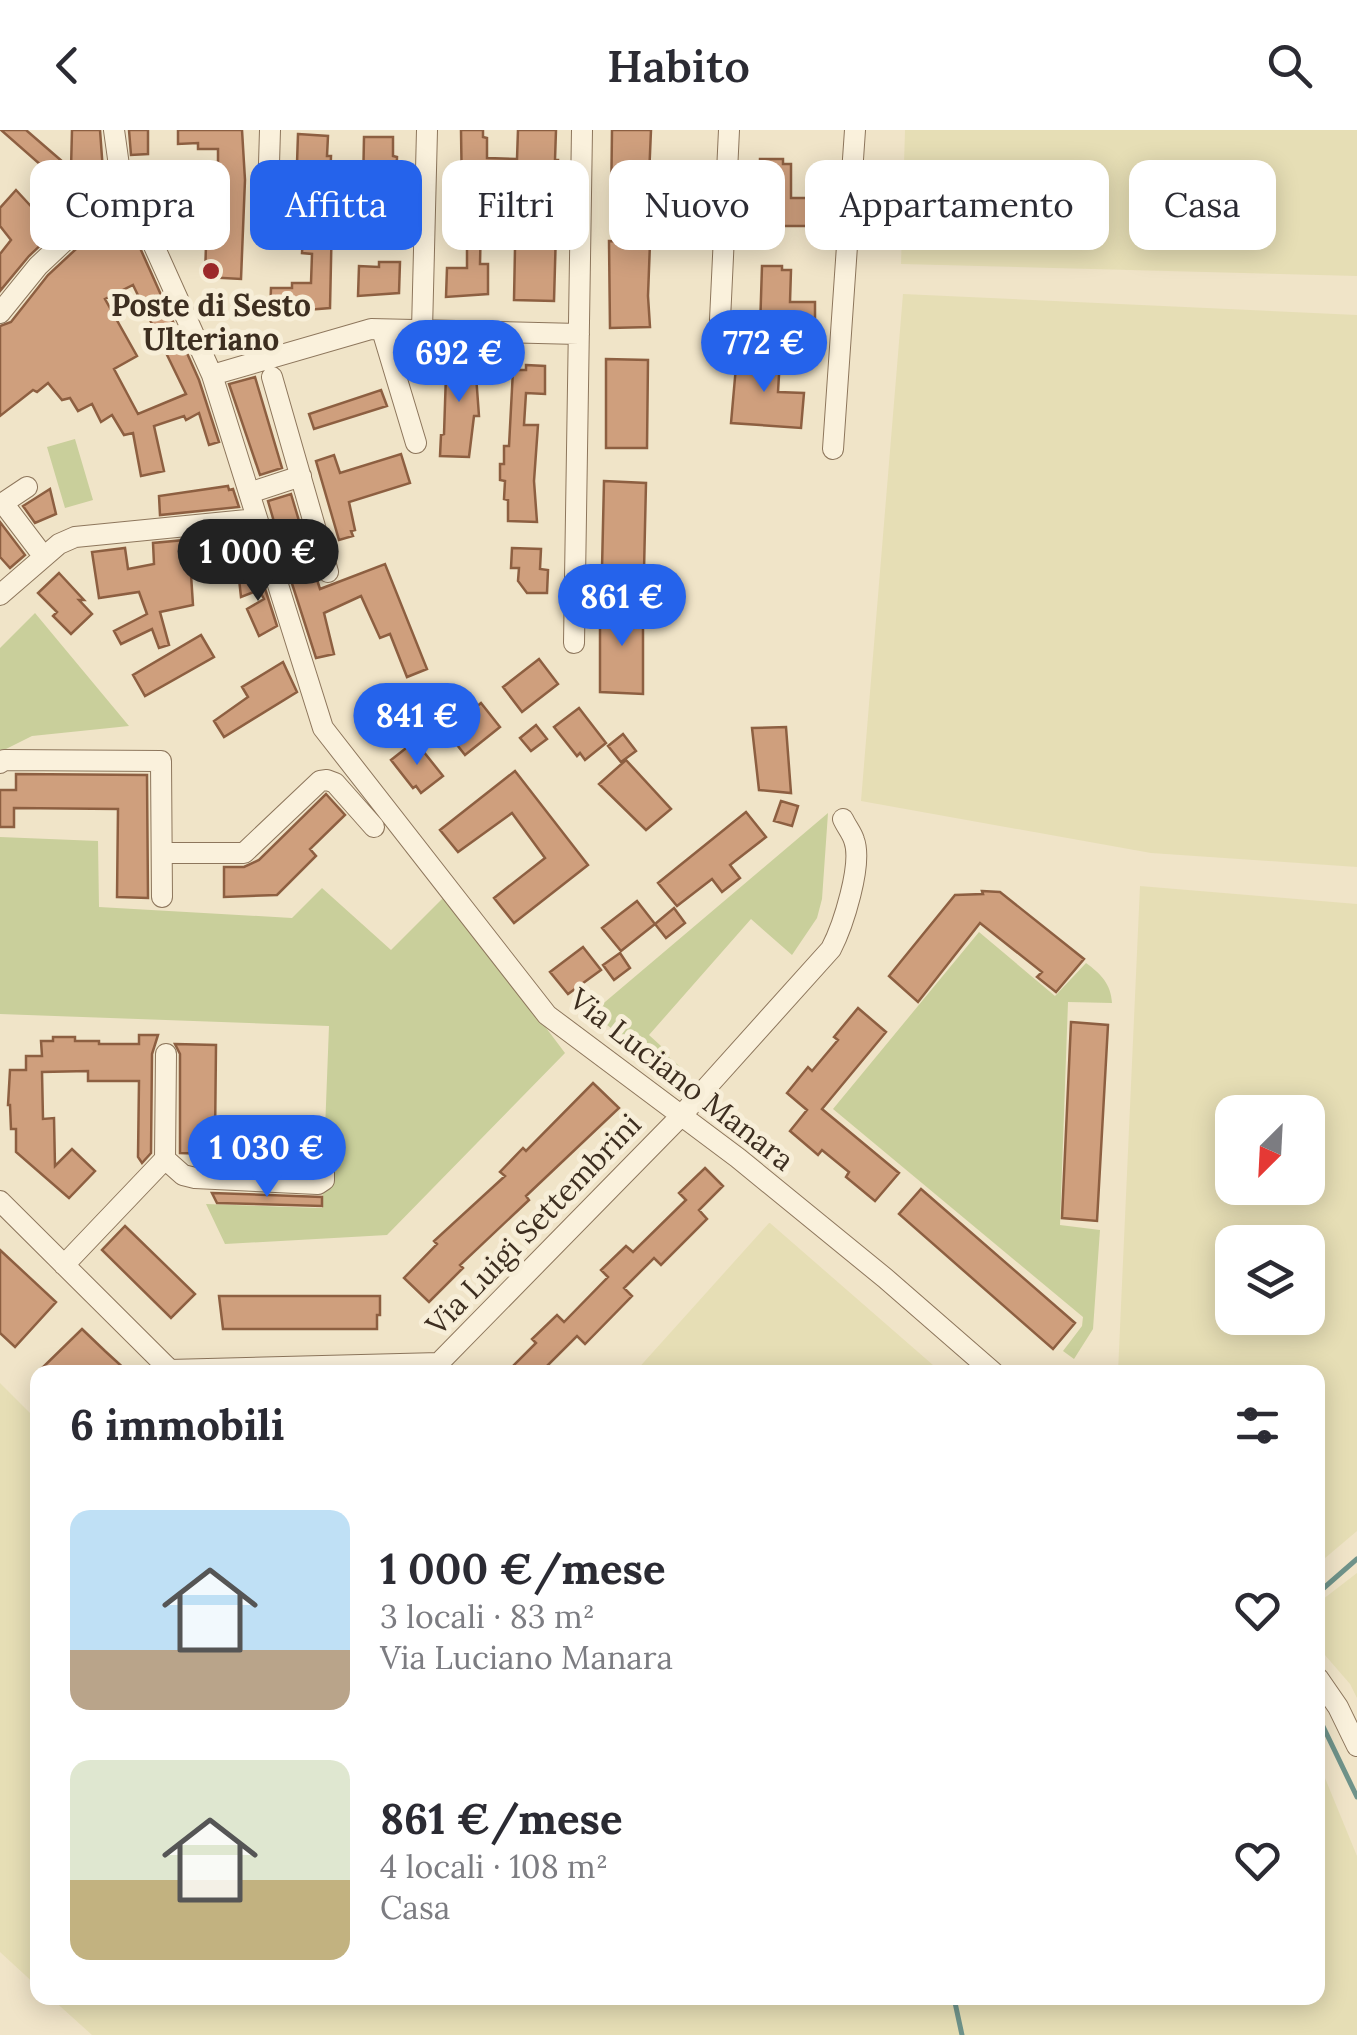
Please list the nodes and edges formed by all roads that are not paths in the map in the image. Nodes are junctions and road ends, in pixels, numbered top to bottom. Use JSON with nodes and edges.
{"nodes":[{"id":1,"x":114,"y":130,"type":"edge"},
{"id":2,"x":270,"y":130,"type":"edge"},
{"id":3,"x":427,"y":130,"type":"edge"},
{"id":4,"x":582,"y":130,"type":"edge"},
{"id":5,"x":730,"y":130,"type":"edge"},
{"id":6,"x":856,"y":130,"type":"edge"},
{"id":7,"x":118,"y":160,"type":"edge"},
{"id":8,"x":269,"y":160,"type":"edge"},
{"id":9,"x":55,"y":250,"type":"edge"},
{"id":10,"x":156,"y":250,"type":"edge"},
{"id":11,"x":0,"y":313,"type":"edge"},
{"id":12,"x":720,"y":320,"type":"dead end"},
{"id":13,"x":382,"y":330,"type":"junction"},
{"id":14,"x":422,"y":330,"type":"junction"},
{"id":15,"x":579,"y":334,"type":"junction"},
{"id":16,"x":212,"y":375,"type":"junction"},
{"id":17,"x":272,"y":377,"type":"dead end"},
{"id":18,"x":416,"y":443,"type":"dead end"},
{"id":19,"x":833,"y":450,"type":"dead end"},
{"id":20,"x":301,"y":476,"type":"junction"},
{"id":21,"x":27,"y":487,"type":"dead end"},
{"id":22,"x":249,"y":493,"type":"junction"},
{"id":23,"x":257,"y":519,"type":"junction"},
{"id":24,"x":44,"y":557,"type":"junction"},
{"id":25,"x":328,"y":572,"type":"dead end"},
{"id":26,"x":0,"y":595,"type":"edge"},
{"id":27,"x":574,"y":643,"type":"dead end"},
{"id":28,"x":0,"y":764,"type":"edge"},
{"id":29,"x":843,"y":819,"type":"dead end"},
{"id":30,"x":374,"y":827,"type":"dead end"},
{"id":31,"x":162,"y":853,"type":"junction"},
{"id":32,"x":162,"y":897,"type":"dead end"},
{"id":33,"x":166,"y":1054,"type":"dead end"},
{"id":34,"x":680,"y":1116,"type":"junction"},
{"id":35,"x":324,"y":1158,"type":"dead end"},
{"id":36,"x":165,"y":1159,"type":"junction"},
{"id":37,"x":0,"y":1201,"type":"edge"},
{"id":38,"x":64,"y":1265,"type":"junction"},
{"id":39,"x":164,"y":1365,"type":"edge"},
{"id":40,"x":437,"y":1365,"type":"edge"},
{"id":41,"x":985,"y":1365,"type":"edge"},
{"id":42,"x":1325,"y":1688,"type":"edge"},
{"id":43,"x":1357,"y":1746,"type":"edge"}],
"edges":[{"from":1,"to":7,"type":"street","name":"Via Luciano Manara"},
{"from":2,"to":8,"type":"street"},
{"from":3,"to":14,"type":"street"},
{"from":4,"to":15,"type":"street"},
{"from":5,"to":12,"type":"street"},
{"from":6,"to":19,"type":"street"},
{"from":9,"to":11,"type":"street"},
{"from":10,"to":16,"type":"street","name":"Via Luciano Manara"},
{"from":13,"to":14,"type":"street"},
{"from":13,"to":16,"type":"street"},
{"from":13,"to":18,"type":"street"},
{"from":14,"to":15,"type":"street"},
{"from":15,"to":27,"type":"street"},
{"from":16,"to":22,"type":"street","name":"Via Luciano Manara"},
{"from":17,"to":20,"type":"street"},
{"from":20,"to":22,"type":"street"},
{"from":20,"to":25,"type":"street"},
{"from":21,"to":24,"type":"street"},
{"from":22,"to":23,"type":"street","name":"Via Luciano Manara"},
{"from":23,"to":24,"type":"street"},
{"from":23,"to":34,"type":"street","name":"Via Luciano Manara"},
{"from":24,"to":26,"type":"street"},
{"from":28,"to":31,"type":"street"},
{"from":29,"to":34,"type":"street","name":"Via Luigi Settembrini"},
{"from":30,"to":31,"type":"street"},
{"from":31,"to":32,"type":"street"},
{"from":33,"to":36,"type":"street"},
{"from":34,"to":40,"type":"street","name":"Via Luigi Settembrini"},
{"from":34,"to":41,"type":"street","name":"Via Luciano Manara"},
{"from":35,"to":36,"type":"street"},
{"from":36,"to":38,"type":"street"},
{"from":37,"to":38,"type":"street"},
{"from":38,"to":39,"type":"street"},
{"from":42,"to":43,"type":"street"}]}
